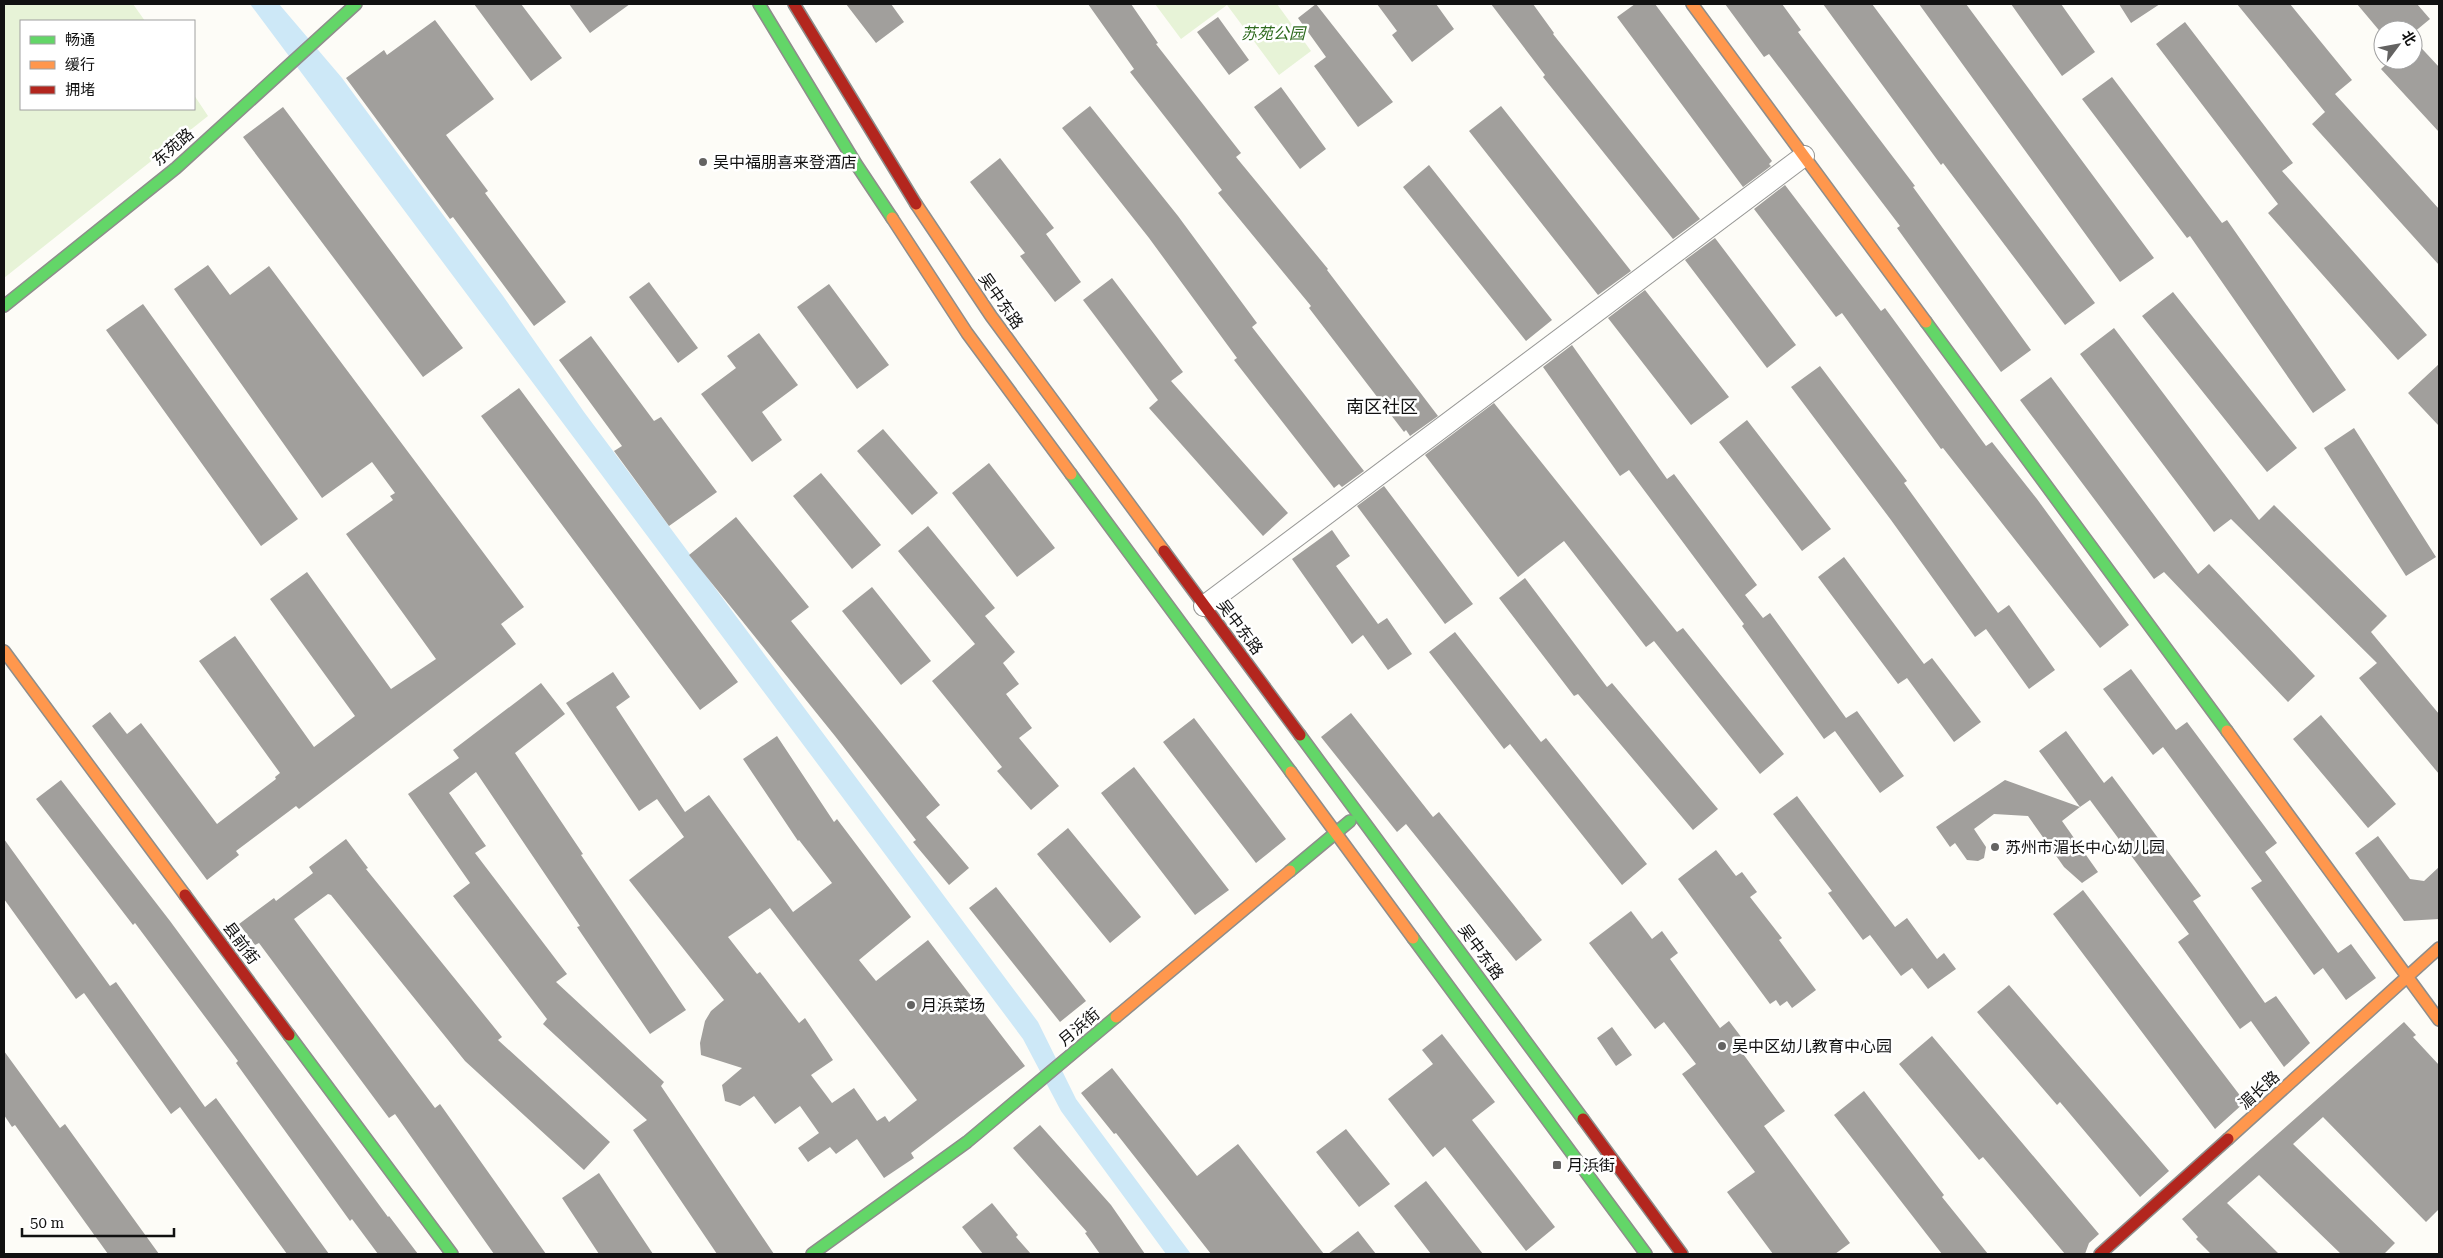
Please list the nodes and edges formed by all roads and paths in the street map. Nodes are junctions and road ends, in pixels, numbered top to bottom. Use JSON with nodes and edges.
{"nodes":[{"id":1,"x":356,"y":4,"type":"edge"},
{"id":2,"x":759,"y":4,"type":"edge"},
{"id":3,"x":794,"y":4,"type":"edge"},
{"id":4,"x":1692,"y":4,"type":"edge"},
{"id":5,"x":1804,"y":156,"type":"junction"},
{"id":6,"x":4,"y":306,"type":"edge"},
{"id":7,"x":1204,"y":606,"type":"junction"},
{"id":8,"x":4,"y":651,"type":"edge"},
{"id":9,"x":1359,"y":815,"type":"junction"},
{"id":10,"x":1336,"y":832,"type":"junction"},
{"id":11,"x":2439,"y":948,"type":"edge"},
{"id":12,"x":2409,"y":978,"type":"junction"},
{"id":13,"x":2439,"y":1020,"type":"edge"},
{"id":14,"x":452,"y":1254,"type":"edge"},
{"id":15,"x":812,"y":1254,"type":"edge"},
{"id":16,"x":1646,"y":1254,"type":"edge"},
{"id":17,"x":1682,"y":1254,"type":"edge"},
{"id":18,"x":2100,"y":1254,"type":"edge"}],
"edges":[{"from":1,"to":6,"type":"street","name":"东苑路"},
{"from":2,"to":10,"type":"street"},
{"from":3,"to":7,"type":"street","name":"吴中东路"},
{"from":4,"to":5,"type":"street"},
{"from":5,"to":7,"type":"street"},
{"from":5,"to":12,"type":"street"},
{"from":7,"to":9,"type":"street","name":"吴中东路"},
{"from":8,"to":14,"type":"street","name":"县前街"},
{"from":9,"to":10,"type":"street","name":"月浜街"},
{"from":9,"to":17,"type":"street","name":"吴中东路"},
{"from":10,"to":15,"type":"street","name":"月浜街"},
{"from":10,"to":16,"type":"street"},
{"from":11,"to":12,"type":"street","name":"湄长路"},
{"from":12,"to":13,"type":"street"},
{"from":12,"to":18,"type":"street","name":"湄长路"}]}
